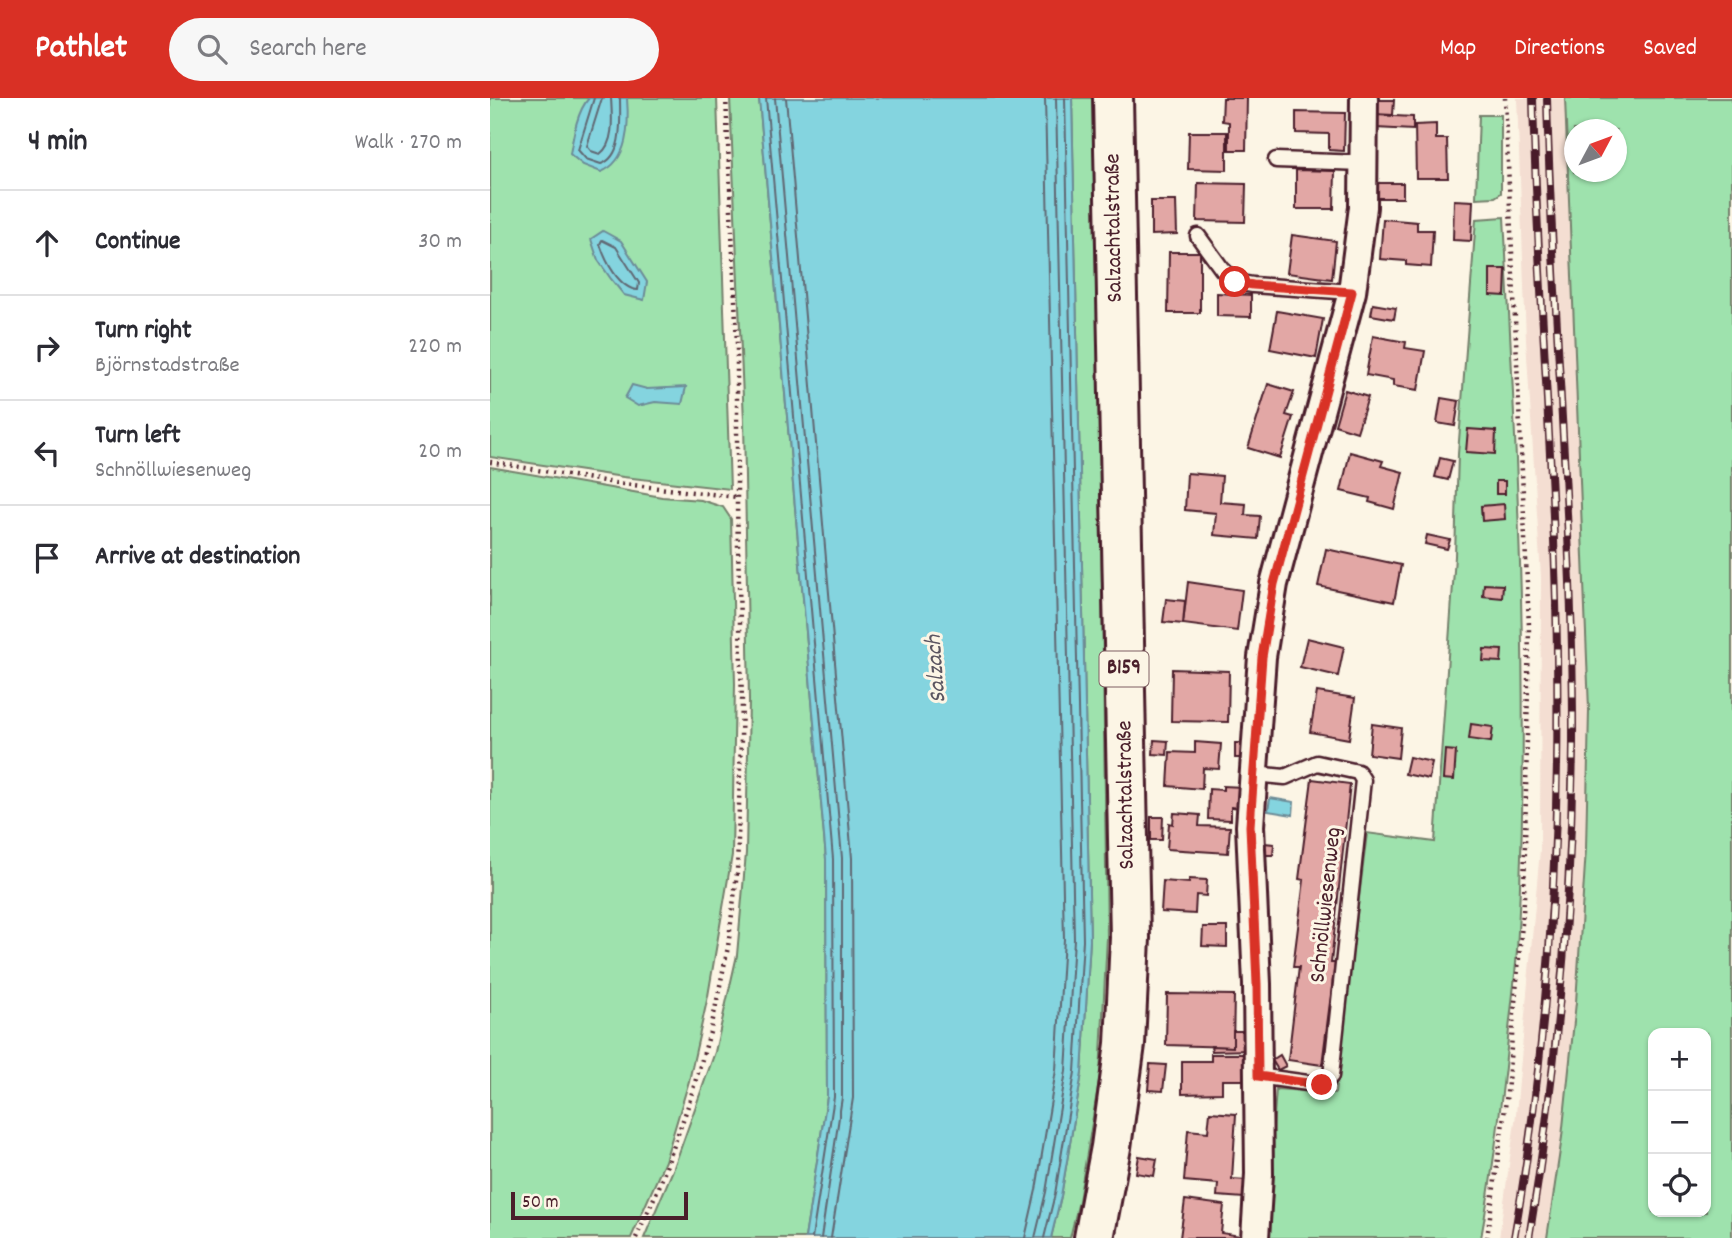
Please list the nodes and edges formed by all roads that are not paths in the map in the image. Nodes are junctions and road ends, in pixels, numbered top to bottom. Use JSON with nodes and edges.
{"nodes":[{"id":1,"x":1113,"y":98,"type":"edge"},
{"id":2,"x":1364,"y":98,"type":"edge"},
{"id":3,"x":1276,"y":160,"type":"dead end"},
{"id":4,"x":1364,"y":163,"type":"junction"},
{"id":5,"x":1198,"y":236,"type":"dead end"},
{"id":6,"x":1352,"y":292,"type":"junction"},
{"id":7,"x":1253,"y":774,"type":"junction"},
{"id":8,"x":1258,"y":1076,"type":"junction"},
{"id":9,"x":1094,"y":1238,"type":"edge"},
{"id":10,"x":1255,"y":1238,"type":"edge"}],
"edges":[{"from":1,"to":9,"type":"main road","name":"Salzachtalstraße","number":"B159"},
{"from":2,"to":4,"type":"street"},
{"from":3,"to":4,"type":"lane"},
{"from":4,"to":6,"type":"street"},
{"from":5,"to":6,"type":"lane"},
{"from":6,"to":7,"type":"street"},
{"from":7,"to":8,"type":"street"},
{"from":7,"to":8,"type":"lane","name":"Schnöllwiesenweg"},
{"from":8,"to":10,"type":"street"}]}
